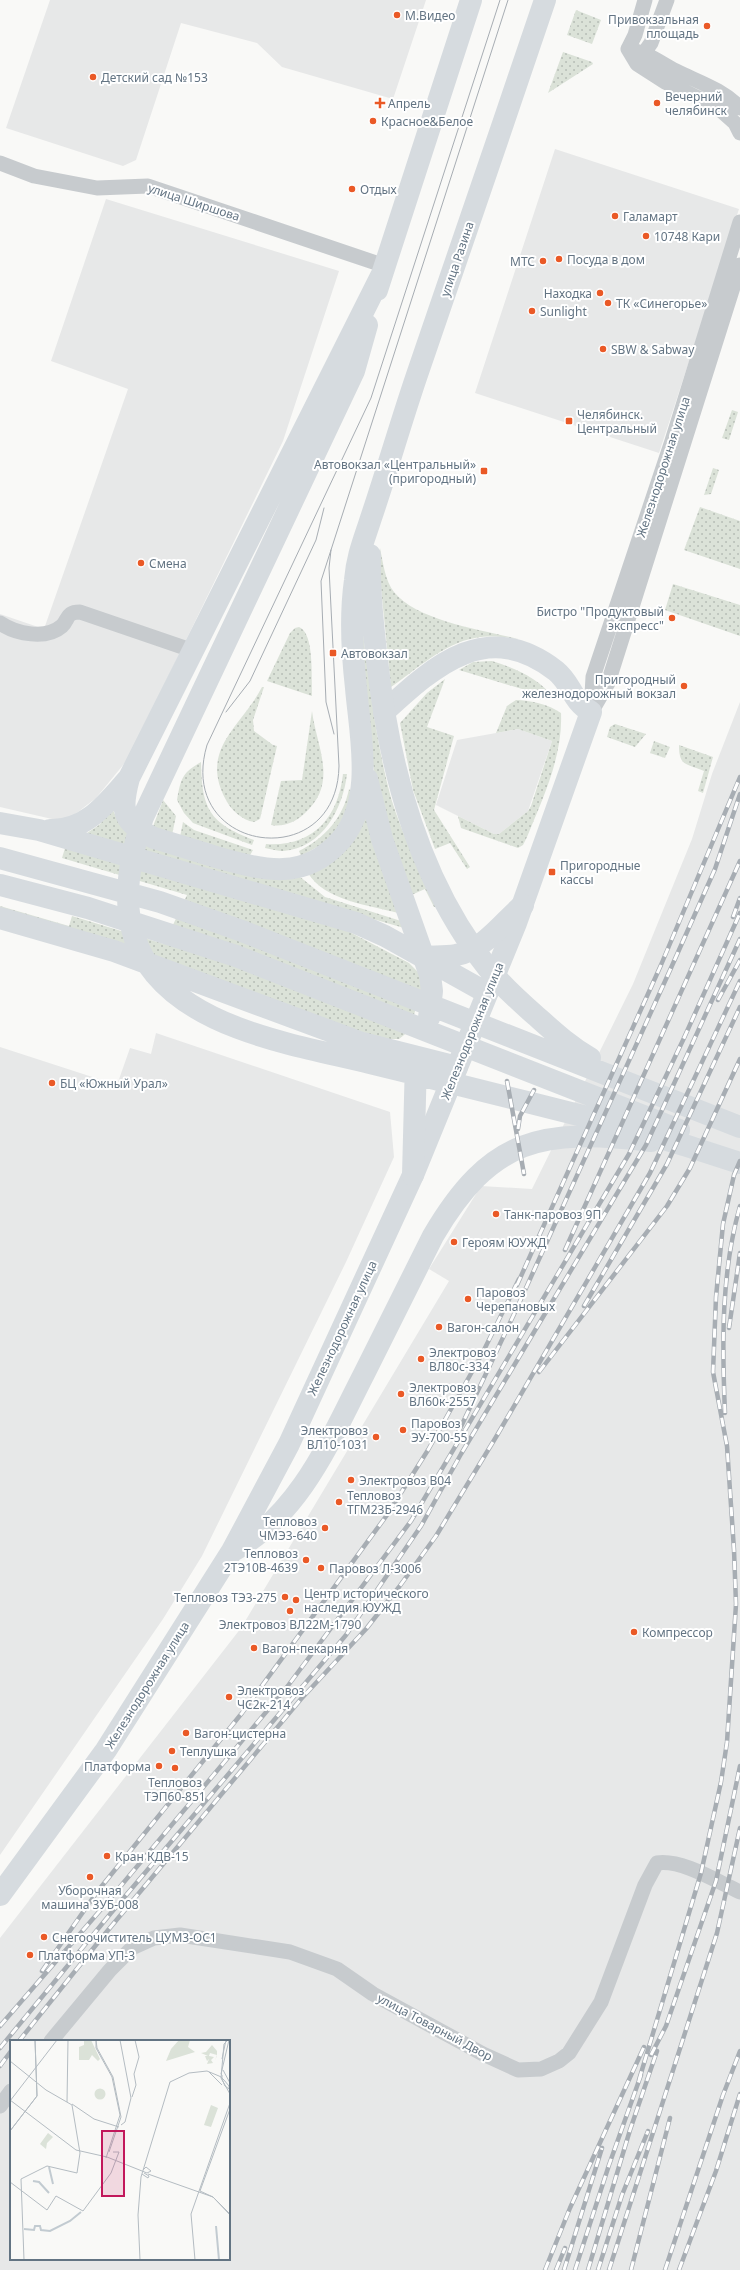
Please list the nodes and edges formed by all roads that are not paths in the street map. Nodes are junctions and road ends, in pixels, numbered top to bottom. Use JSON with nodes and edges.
{"nodes":[{"id":1,"x":471,"y":0,"type":"edge"},
{"id":2,"x":545,"y":0,"type":"edge"},
{"id":3,"x":645,"y":0,"type":"edge"},
{"id":4,"x":667,"y":0,"type":"edge"},
{"id":5,"x":641,"y":58,"type":"junction"},
{"id":6,"x":670,"y":76,"type":"junction"},
{"id":7,"x":740,"y":108,"type":"edge"},
{"id":8,"x":740,"y":133,"type":"edge"},
{"id":9,"x":0,"y":163,"type":"edge"},
{"id":10,"x":740,"y":222,"type":"edge"},
{"id":11,"x":740,"y":265,"type":"edge"},
{"id":12,"x":383,"y":271,"type":"junction"},
{"id":13,"x":370,"y":519,"type":"junction"},
{"id":14,"x":0,"y":623,"type":"edge"},
{"id":15,"x":194,"y":651,"type":"junction"},
{"id":16,"x":384,"y":712,"type":"junction"},
{"id":17,"x":591,"y":712,"type":"junction"},
{"id":18,"x":363,"y":762,"type":"junction"},
{"id":19,"x":129,"y":778,"type":"junction"},
{"id":20,"x":0,"y":823,"type":"edge"},
{"id":21,"x":39,"y":830,"type":"junction"},
{"id":22,"x":0,"y":858,"type":"edge"},
{"id":23,"x":0,"y":885,"type":"edge"},
{"id":24,"x":523,"y":905,"type":"junction"},
{"id":25,"x":0,"y":918,"type":"edge"},
{"id":26,"x":422,"y":957,"type":"junction"},
{"id":27,"x":487,"y":993,"type":"junction"},
{"id":28,"x":416,"y":1057,"type":"junction"},
{"id":29,"x":458,"y":1068,"type":"junction"},
{"id":30,"x":740,"y":1127,"type":"edge"},
{"id":31,"x":686,"y":1145,"type":"junction"},
{"id":32,"x":740,"y":1154,"type":"edge"},
{"id":33,"x":740,"y":1163,"type":"edge"},
{"id":34,"x":413,"y":1175,"type":"junction"},
{"id":35,"x":232,"y":1551,"type":"junction"},
{"id":36,"x":740,"y":1892,"type":"edge"},
{"id":37,"x":0,"y":1895,"type":"edge"},
{"id":38,"x":52,"y":2040,"type":"edge"},
{"id":39,"x":10,"y":2092,"type":"edge"},
{"id":40,"x":0,"y":2106,"type":"edge"}],
"edges":[{"from":1,"to":12,"type":"main road"},
{"from":2,"to":13,"type":"main road","name":"улица Разина"},
{"from":3,"to":5,"type":"street"},
{"from":4,"to":5,"type":"street"},
{"from":5,"to":6,"type":"street"},
{"from":6,"to":7,"type":"street"},
{"from":6,"to":8,"type":"street"},
{"from":9,"to":12,"type":"street","name":"улица Ширшова"},
{"from":10,"to":17,"type":"street","name":"Железнодорожная улица"},
{"from":11,"to":17,"type":"street","name":"Железнодорожная улица"},
{"from":12,"to":15,"type":"main road"},
{"from":12,"to":31,"type":"main road"},
{"from":13,"to":16,"type":"main road"},
{"from":13,"to":18,"type":"main road"},
{"from":14,"to":15,"type":"street"},
{"from":15,"to":19,"type":"main road"},
{"from":16,"to":17,"type":"main road"},
{"from":16,"to":30,"type":"main road"},
{"from":17,"to":24,"type":"main road","name":"Железнодорожная улица"},
{"from":18,"to":19,"type":"main road"},
{"from":18,"to":26,"type":"main road"},
{"from":19,"to":21,"type":"main road"},
{"from":20,"to":21,"type":"main road"},
{"from":21,"to":26,"type":"main road"},
{"from":22,"to":30,"type":"main road"},
{"from":23,"to":32,"type":"main road"},
{"from":24,"to":26,"type":"main road"},
{"from":24,"to":27,"type":"main road","name":"Железнодорожная улица"},
{"from":25,"to":28,"type":"main road"},
{"from":26,"to":27,"type":"main road"},
{"from":26,"to":28,"type":"main road"},
{"from":27,"to":29,"type":"main road","name":"Железнодорожная улица"},
{"from":28,"to":29,"type":"main road"},
{"from":28,"to":34,"type":"main road"},
{"from":29,"to":34,"type":"main road","name":"Железнодорожная улица"},
{"from":31,"to":33,"type":"main road"},
{"from":31,"to":35,"type":"main road"},
{"from":34,"to":35,"type":"main road","name":"Железнодорожная улица"},
{"from":35,"to":37,"type":"main road","name":"Железнодорожная улица"},
{"from":36,"to":38,"type":"street","name":"улица Товарный Двор"},
{"from":39,"to":40,"type":"street"}]}
